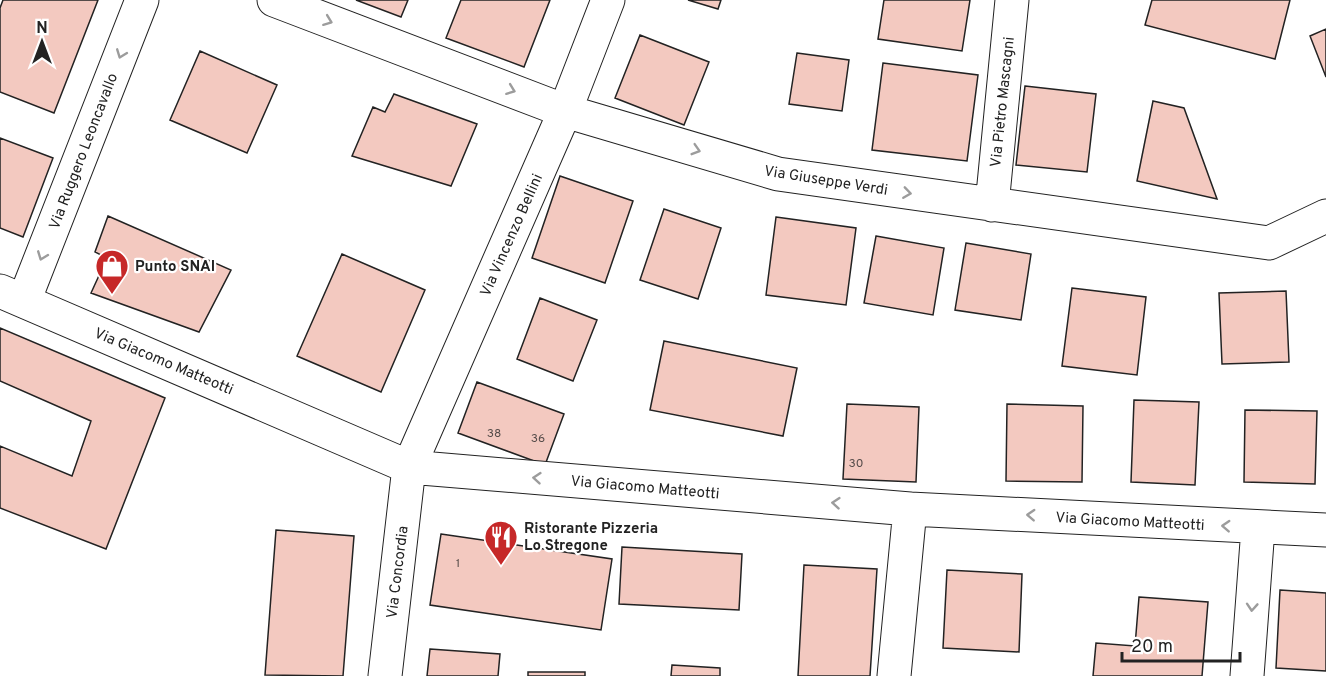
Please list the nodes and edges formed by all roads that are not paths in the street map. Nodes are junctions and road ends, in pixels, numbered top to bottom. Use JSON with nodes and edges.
{"nodes":[{"id":1,"x":142,"y":0,"type":"edge"},
{"id":2,"x":274,"y":0,"type":"edge"},
{"id":3,"x":608,"y":0,"type":"edge"},
{"id":4,"x":1012,"y":0,"type":"edge"},
{"id":5,"x":565,"y":111,"type":"junction"},
{"id":6,"x":992,"y":205,"type":"junction"},
{"id":7,"x":1326,"y":216,"type":"edge"},
{"id":8,"x":12,"y":296,"type":"edge"},
{"id":9,"x":409,"y":467,"type":"junction"},
{"id":10,"x":910,"y":509,"type":"junction"},
{"id":11,"x":1258,"y":528,"type":"junction"},
{"id":12,"x":1326,"y":530,"type":"edge"},
{"id":13,"x":385,"y":676,"type":"edge"},
{"id":14,"x":894,"y":676,"type":"edge"},
{"id":15,"x":1246,"y":676,"type":"edge"}],
"edges":[{"from":1,"to":8,"type":"street","name":"Via Ruggero Leoncavallo","one_way":true},
{"from":2,"to":5,"type":"street","name":"Via Giuseppe Verdi","one_way":true},
{"from":3,"to":5,"type":"street","name":"Via Vincenzo Bellini"},
{"from":4,"to":6,"type":"street","name":"Via Pietro Mascagni"},
{"from":5,"to":6,"type":"street","name":"Via Giuseppe Verdi","one_way":true},
{"from":5,"to":9,"type":"street","name":"Via Vincenzo Bellini"},
{"from":6,"to":7,"type":"street","name":"Via Giuseppe Verdi"},
{"from":8,"to":9,"type":"street","name":"Via Giacomo Matteotti"},
{"from":10,"to":9,"type":"street","name":"Via Giacomo Matteotti","one_way":true},
{"from":9,"to":13,"type":"street","name":"Via Concordia"},
{"from":11,"to":10,"type":"street","name":"Via Giacomo Matteotti","one_way":true},
{"from":10,"to":14,"type":"street"},
{"from":11,"to":12,"type":"street","name":"Via Giacomo Matteotti"},
{"from":11,"to":15,"type":"street","one_way":true}]}
